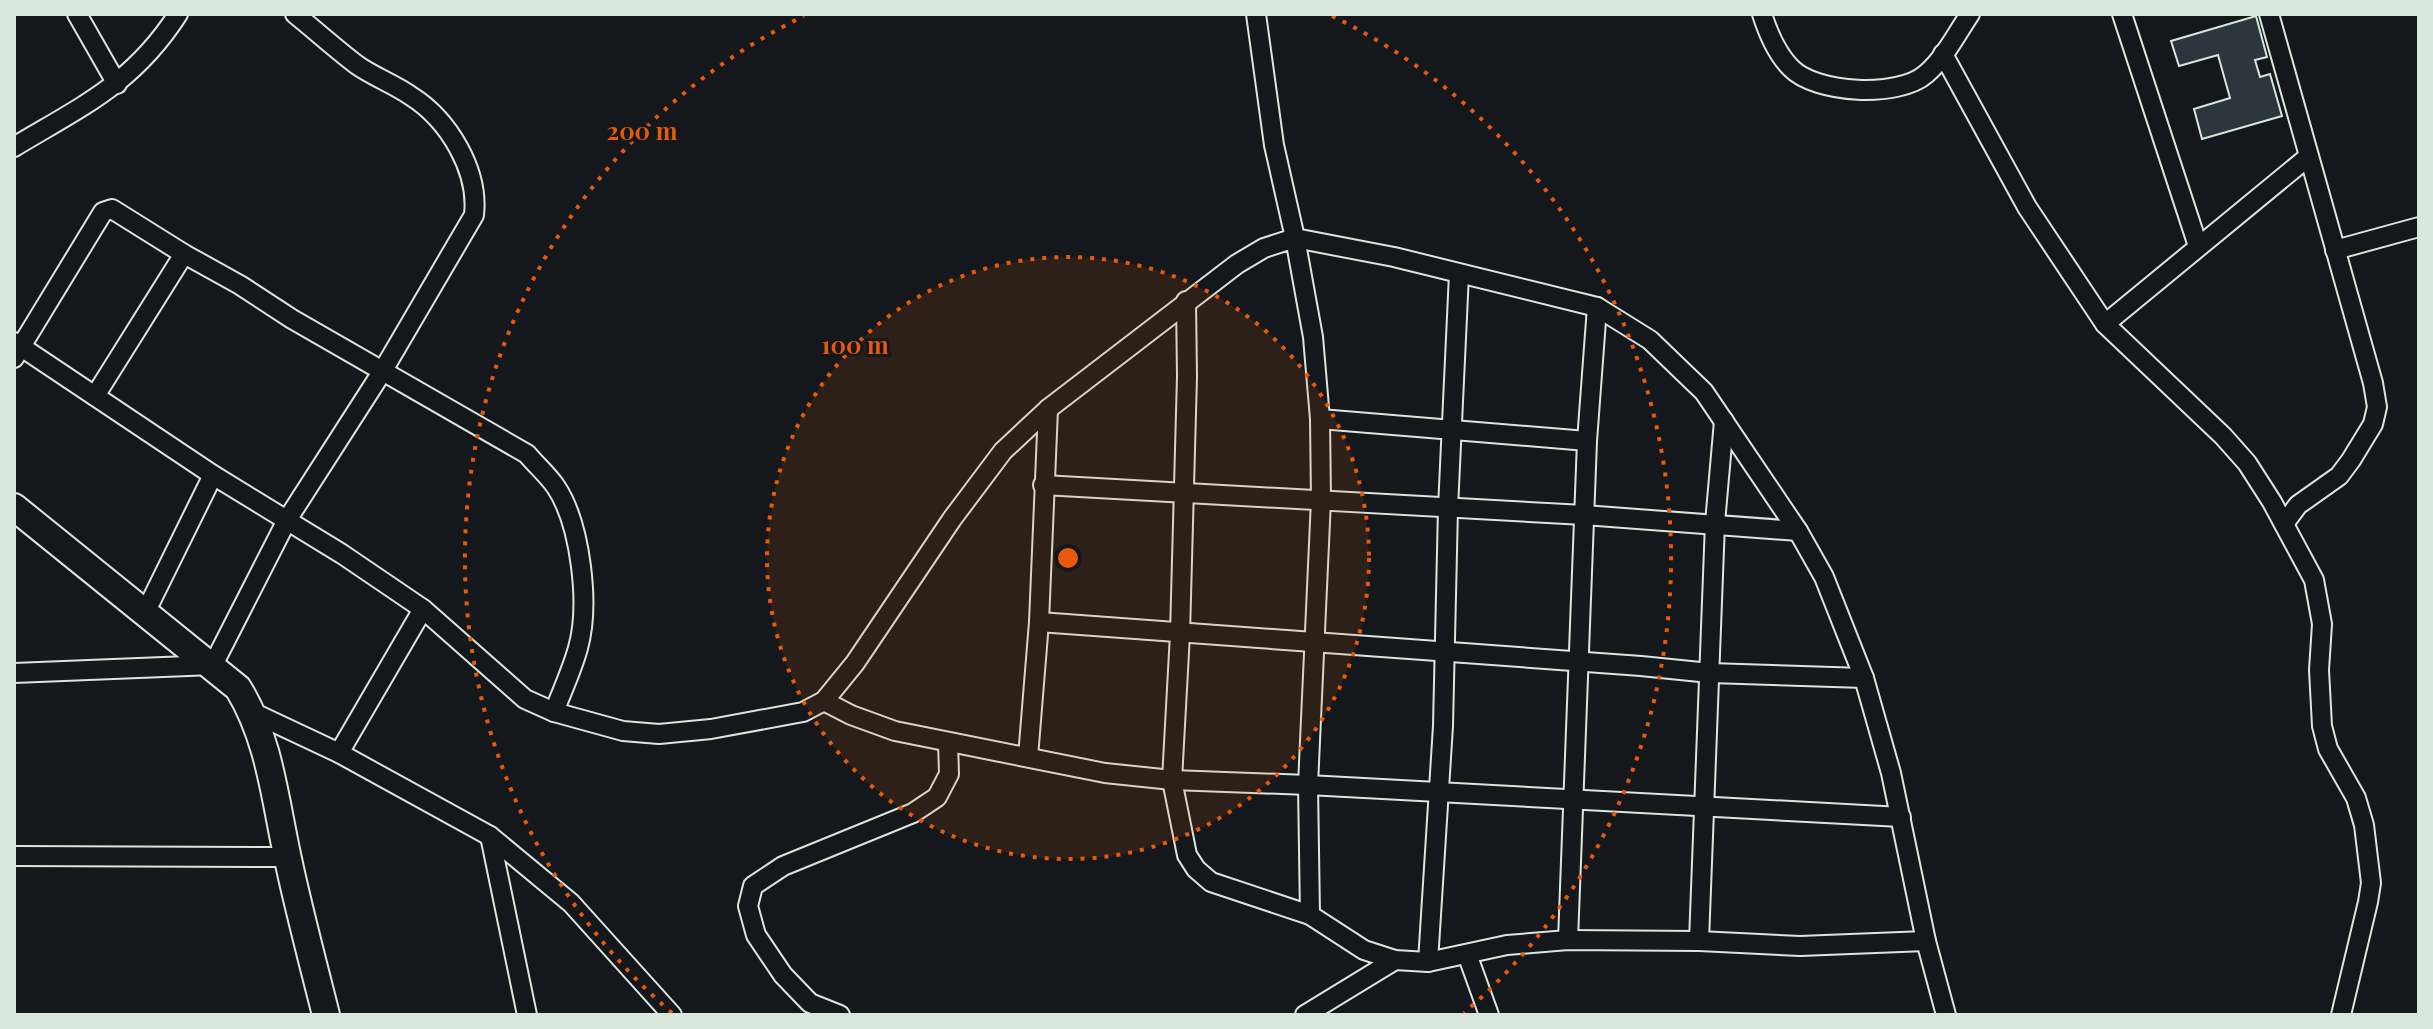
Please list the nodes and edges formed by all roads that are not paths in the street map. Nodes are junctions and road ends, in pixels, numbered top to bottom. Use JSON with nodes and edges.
{"nodes":[{"id":1,"x":77,"y":14,"type":"edge"},
{"id":2,"x":178,"y":14,"type":"edge"},
{"id":3,"x":295,"y":14,"type":"edge"},
{"id":4,"x":1256,"y":14,"type":"edge"},
{"id":5,"x":1762,"y":14,"type":"edge"},
{"id":6,"x":1970,"y":14,"type":"edge"},
{"id":7,"x":2122,"y":14,"type":"edge"},
{"id":8,"x":2269,"y":14,"type":"edge"},
{"id":9,"x":1943,"y":54,"type":"junction"},
{"id":10,"x":117,"y":84,"type":"junction"},
{"id":11,"x":14,"y":147,"type":"edge"},
{"id":12,"x":2308,"y":157,"type":"junction"},
{"id":13,"x":2419,"y":227,"type":"edge"},
{"id":14,"x":1295,"y":238,"type":"junction"},
{"id":15,"x":2198,"y":246,"type":"junction"},
{"id":16,"x":2335,"y":250,"type":"junction"},
{"id":17,"x":184,"y":254,"type":"junction"},
{"id":18,"x":1459,"y":274,"type":"junction"},
{"id":19,"x":1186,"y":301,"type":"junction"},
{"id":20,"x":1597,"y":307,"type":"junction"},
{"id":21,"x":2105,"y":324,"type":"junction"},
{"id":22,"x":16,"y":349,"type":"edge"},
{"id":23,"x":382,"y":372,"type":"junction"},
{"id":24,"x":95,"y":396,"type":"junction"},
{"id":25,"x":1048,"y":409,"type":"junction"},
{"id":26,"x":1320,"y":419,"type":"junction"},
{"id":27,"x":1724,"y":421,"type":"junction"},
{"id":28,"x":1452,"y":430,"type":"junction"},
{"id":29,"x":1587,"y":441,"type":"junction"},
{"id":30,"x":213,"y":475,"type":"junction"},
{"id":31,"x":1043,"y":485,"type":"junction"},
{"id":32,"x":1184,"y":494,"type":"junction"},
{"id":33,"x":1321,"y":500,"type":"junction"},
{"id":34,"x":14,"y":507,"type":"edge"},
{"id":35,"x":1448,"y":508,"type":"junction"},
{"id":36,"x":1584,"y":515,"type":"junction"},
{"id":37,"x":287,"y":520,"type":"junction"},
{"id":38,"x":1715,"y":523,"type":"junction"},
{"id":39,"x":2284,"y":524,"type":"junction"},
{"id":40,"x":1798,"y":531,"type":"junction"},
{"id":41,"x":423,"y":609,"type":"junction"},
{"id":42,"x":145,"y":613,"type":"junction"},
{"id":43,"x":1039,"y":622,"type":"junction"},
{"id":44,"x":1180,"y":634,"type":"junction"},
{"id":45,"x":1316,"y":642,"type":"junction"},
{"id":46,"x":1446,"y":653,"type":"junction"},
{"id":47,"x":1577,"y":661,"type":"junction"},
{"id":48,"x":213,"y":665,"type":"junction"},
{"id":49,"x":14,"y":673,"type":"edge"},
{"id":50,"x":1710,"y":673,"type":"junction"},
{"id":51,"x":1864,"y":678,"type":"junction"},
{"id":52,"x":824,"y":701,"type":"junction"},
{"id":53,"x":554,"y":712,"type":"junction"},
{"id":54,"x":254,"y":713,"type":"junction"},
{"id":55,"x":948,"y":742,"type":"junction"},
{"id":56,"x":339,"y":753,"type":"junction"},
{"id":57,"x":1028,"y":757,"type":"junction"},
{"id":58,"x":1172,"y":780,"type":"junction"},
{"id":59,"x":1308,"y":785,"type":"junction"},
{"id":60,"x":1439,"y":794,"type":"junction"},
{"id":61,"x":1573,"y":798,"type":"junction"},
{"id":62,"x":1706,"y":808,"type":"junction"},
{"id":63,"x":1901,"y":817,"type":"junction"},
{"id":64,"x":490,"y":836,"type":"junction"},
{"id":65,"x":14,"y":856,"type":"edge"},
{"id":66,"x":287,"y":857,"type":"junction"},
{"id":67,"x":1310,"y":915,"type":"junction"},
{"id":68,"x":1568,"y":940,"type":"junction"},
{"id":69,"x":1699,"y":941,"type":"junction"},
{"id":70,"x":1926,"y":941,"type":"junction"},
{"id":71,"x":1467,"y":954,"type":"junction"},
{"id":72,"x":1395,"y":960,"type":"junction"},
{"id":73,"x":1428,"y":962,"type":"junction"},
{"id":74,"x":326,"y":1015,"type":"edge"},
{"id":75,"x":527,"y":1015,"type":"edge"},
{"id":76,"x":672,"y":1015,"type":"edge"},
{"id":77,"x":840,"y":1015,"type":"edge"},
{"id":78,"x":1305,"y":1015,"type":"edge"},
{"id":79,"x":1489,"y":1015,"type":"edge"},
{"id":80,"x":1946,"y":1015,"type":"edge"},
{"id":81,"x":2341,"y":1015,"type":"edge"}],
"edges":[{"from":1,"to":10,"type":"street"},
{"from":2,"to":10,"type":"street"},
{"from":3,"to":23,"type":"street"},
{"from":4,"to":14,"type":"street"},
{"from":5,"to":9,"type":"street"},
{"from":6,"to":9,"type":"street"},
{"from":7,"to":15,"type":"street"},
{"from":8,"to":12,"type":"street"},
{"from":9,"to":21,"type":"street"},
{"from":10,"to":11,"type":"street"},
{"from":12,"to":15,"type":"street"},
{"from":12,"to":16,"type":"street"},
{"from":13,"to":16,"type":"street"},
{"from":14,"to":18,"type":"street"},
{"from":14,"to":19,"type":"street"},
{"from":14,"to":26,"type":"street"},
{"from":15,"to":21,"type":"street"},
{"from":16,"to":39,"type":"street"},
{"from":17,"to":22,"type":"street"},
{"from":17,"to":23,"type":"street"},
{"from":17,"to":24,"type":"street"},
{"from":18,"to":20,"type":"street"},
{"from":18,"to":28,"type":"street"},
{"from":19,"to":25,"type":"street"},
{"from":19,"to":32,"type":"street"},
{"from":20,"to":27,"type":"street"},
{"from":20,"to":29,"type":"street"},
{"from":21,"to":39,"type":"street"},
{"from":22,"to":24,"type":"street"},
{"from":23,"to":37,"type":"street"},
{"from":23,"to":53,"type":"street"},
{"from":24,"to":30,"type":"street"},
{"from":25,"to":31,"type":"street"},
{"from":25,"to":52,"type":"street"},
{"from":26,"to":28,"type":"street"},
{"from":26,"to":33,"type":"street"},
{"from":27,"to":38,"type":"street"},
{"from":27,"to":40,"type":"street"},
{"from":28,"to":29,"type":"street"},
{"from":28,"to":35,"type":"street"},
{"from":29,"to":36,"type":"street"},
{"from":30,"to":37,"type":"street"},
{"from":30,"to":42,"type":"street"},
{"from":31,"to":32,"type":"street"},
{"from":31,"to":43,"type":"street"},
{"from":32,"to":33,"type":"street"},
{"from":32,"to":44,"type":"street"},
{"from":33,"to":35,"type":"street"},
{"from":33,"to":45,"type":"street"},
{"from":34,"to":42,"type":"street"},
{"from":35,"to":36,"type":"street"},
{"from":35,"to":46,"type":"street"},
{"from":36,"to":38,"type":"street"},
{"from":36,"to":47,"type":"street"},
{"from":37,"to":41,"type":"street"},
{"from":37,"to":48,"type":"street"},
{"from":38,"to":40,"type":"street"},
{"from":38,"to":50,"type":"street"},
{"from":39,"to":81,"type":"street"},
{"from":40,"to":51,"type":"street"},
{"from":41,"to":53,"type":"street"},
{"from":41,"to":56,"type":"street"},
{"from":42,"to":48,"type":"street"},
{"from":43,"to":44,"type":"street"},
{"from":43,"to":57,"type":"street"},
{"from":44,"to":45,"type":"street"},
{"from":44,"to":58,"type":"street"},
{"from":45,"to":46,"type":"street"},
{"from":45,"to":59,"type":"street"},
{"from":46,"to":47,"type":"street"},
{"from":46,"to":60,"type":"street"},
{"from":47,"to":50,"type":"street"},
{"from":47,"to":61,"type":"street"},
{"from":48,"to":49,"type":"street"},
{"from":48,"to":54,"type":"street"},
{"from":50,"to":51,"type":"street"},
{"from":50,"to":62,"type":"street"},
{"from":51,"to":63,"type":"street"},
{"from":52,"to":53,"type":"street"},
{"from":52,"to":55,"type":"street"},
{"from":54,"to":56,"type":"street"},
{"from":54,"to":66,"type":"street"},
{"from":55,"to":57,"type":"street"},
{"from":55,"to":77,"type":"street"},
{"from":56,"to":64,"type":"street"},
{"from":57,"to":58,"type":"street"},
{"from":58,"to":59,"type":"street"},
{"from":58,"to":67,"type":"street"},
{"from":59,"to":60,"type":"street"},
{"from":59,"to":67,"type":"street"},
{"from":60,"to":61,"type":"street"},
{"from":60,"to":73,"type":"street"},
{"from":61,"to":62,"type":"street"},
{"from":61,"to":68,"type":"street"},
{"from":62,"to":63,"type":"street"},
{"from":62,"to":69,"type":"street"},
{"from":63,"to":70,"type":"street"},
{"from":64,"to":75,"type":"street"},
{"from":64,"to":76,"type":"street"},
{"from":65,"to":66,"type":"street"},
{"from":66,"to":74,"type":"street"},
{"from":67,"to":72,"type":"street"},
{"from":68,"to":69,"type":"street"},
{"from":68,"to":71,"type":"street"},
{"from":69,"to":70,"type":"street"},
{"from":70,"to":80,"type":"street"},
{"from":71,"to":73,"type":"street"},
{"from":71,"to":79,"type":"street"},
{"from":72,"to":73,"type":"street"},
{"from":72,"to":78,"type":"street"}]}
